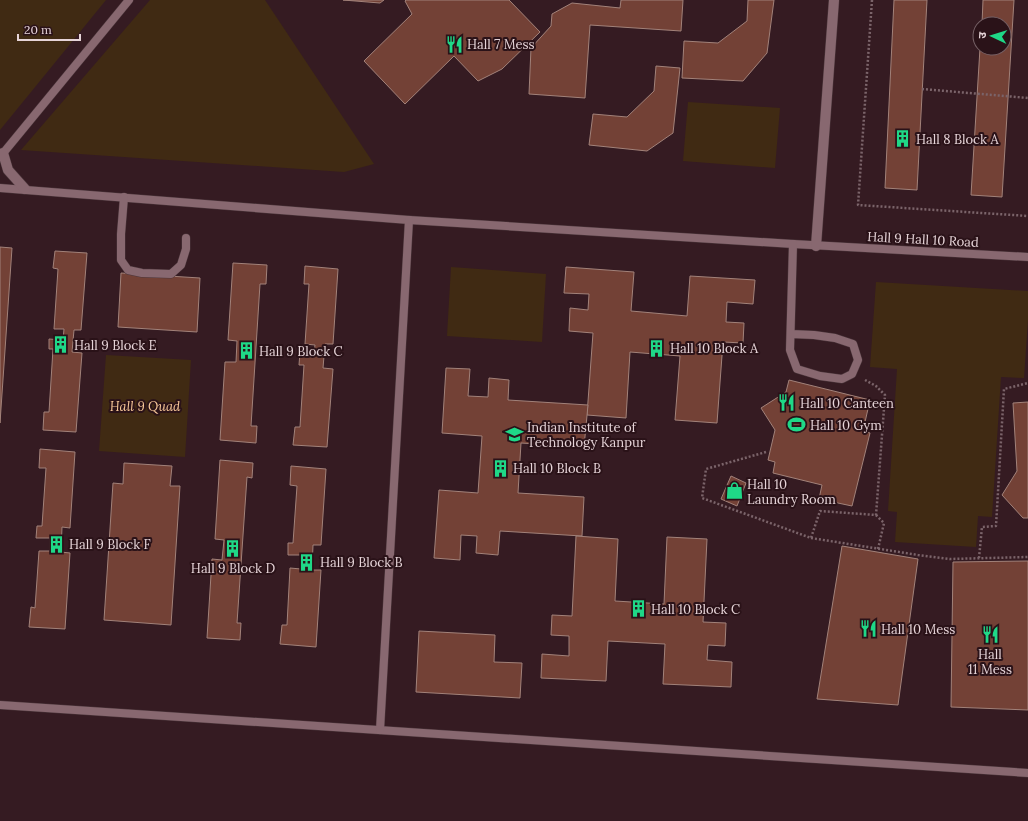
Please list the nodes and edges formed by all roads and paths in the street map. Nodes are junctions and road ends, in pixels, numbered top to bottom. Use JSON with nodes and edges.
{"nodes":[{"id":1,"x":129,"y":0,"type":"edge"},
{"id":2,"x":834,"y":0,"type":"edge"},
{"id":3,"x":872,"y":0,"type":"edge"},
{"id":4,"x":922,"y":90,"type":"dead end"},
{"id":5,"x":1028,"y":98,"type":"edge"},
{"id":6,"x":1,"y":155,"type":"edge"},
{"id":7,"x":0,"y":188,"type":"edge"},
{"id":8,"x":25,"y":189,"type":"junction"},
{"id":9,"x":124,"y":197,"type":"junction"},
{"id":10,"x":1028,"y":216,"type":"edge"},
{"id":11,"x":409,"y":220,"type":"junction"},
{"id":12,"x":186,"y":238,"type":"dead end"},
{"id":13,"x":793,"y":244,"type":"junction"},
{"id":14,"x":816,"y":246,"type":"junction"},
{"id":15,"x":1028,"y":257,"type":"edge"},
{"id":16,"x":791,"y":334,"type":"junction"},
{"id":17,"x":852,"y":374,"type":"junction"},
{"id":18,"x":1028,"y":383,"type":"edge"},
{"id":19,"x":766,"y":452,"type":"dead end"},
{"id":20,"x":876,"y":515,"type":"junction"},
{"id":21,"x":811,"y":538,"type":"junction"},
{"id":22,"x":878,"y":549,"type":"junction"},
{"id":23,"x":1028,"y":557,"type":"edge"},
{"id":24,"x":979,"y":558,"type":"junction"},
{"id":25,"x":0,"y":705,"type":"edge"},
{"id":26,"x":380,"y":730,"type":"junction"},
{"id":27,"x":1028,"y":773,"type":"edge"}],
"edges":[{"from":1,"to":6,"type":"lane"},
{"from":2,"to":14,"type":"street"},
{"from":3,"to":10,"type":"path"},
{"from":4,"to":5,"type":"path"},
{"from":6,"to":8,"type":"street"},
{"from":7,"to":8,"type":"lane","name":"Hall 9 Hall 10 Road"},
{"from":8,"to":9,"type":"lane","name":"Hall 9 Hall 10 Road"},
{"from":9,"to":11,"type":"lane","name":"Hall 9 Hall 10 Road"},
{"from":9,"to":12,"type":"lane"},
{"from":11,"to":13,"type":"lane","name":"Hall 9 Hall 10 Road"},
{"from":11,"to":26,"type":"lane"},
{"from":13,"to":14,"type":"lane","name":"Hall 9 Hall 10 Road"},
{"from":13,"to":16,"type":"lane"},
{"from":14,"to":15,"type":"lane","name":"Hall 9 Hall 10 Road"},
{"from":16,"to":17,"type":"lane"},
{"from":16,"to":17,"type":"lane"},
{"from":17,"to":20,"type":"path"},
{"from":18,"to":24,"type":"path"},
{"from":19,"to":21,"type":"path"},
{"from":20,"to":21,"type":"path"},
{"from":20,"to":22,"type":"path"},
{"from":21,"to":22,"type":"path"},
{"from":22,"to":24,"type":"path"},
{"from":23,"to":24,"type":"path"},
{"from":25,"to":26,"type":"lane"},
{"from":26,"to":27,"type":"lane"}]}
